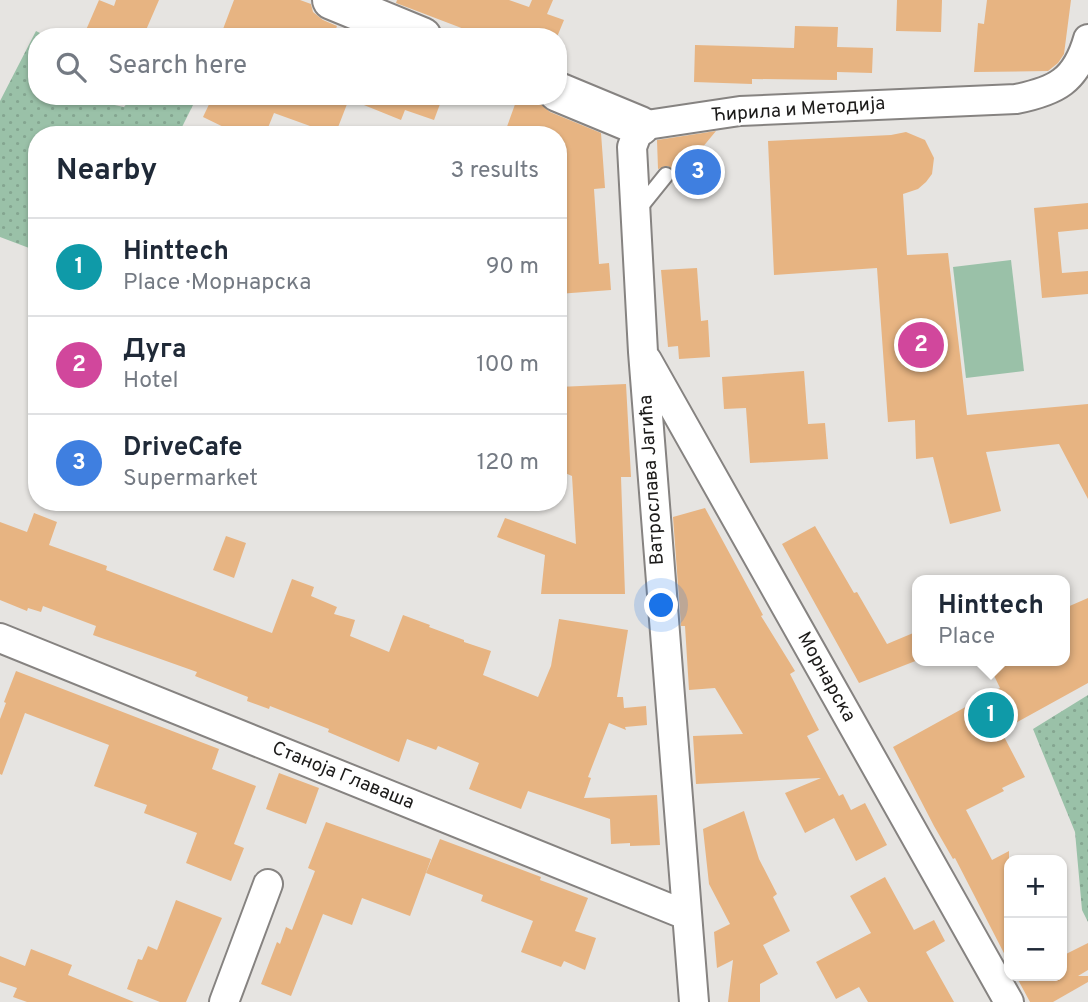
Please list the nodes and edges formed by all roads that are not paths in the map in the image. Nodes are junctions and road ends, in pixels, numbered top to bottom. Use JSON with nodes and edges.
{"nodes":[{"id":1,"x":332,"y":0,"type":"edge"},
{"id":2,"x":400,"y":28,"type":"edge"},
{"id":3,"x":1088,"y":39,"type":"edge"},
{"id":4,"x":567,"y":96,"type":"edge"},
{"id":5,"x":740,"y":111,"type":"junction"},
{"id":6,"x":640,"y":125,"type":"junction"},
{"id":7,"x":710,"y":127,"type":"dead end"},
{"id":8,"x":666,"y":175,"type":"dead end"},
{"id":9,"x":634,"y":215,"type":"junction"},
{"id":10,"x":643,"y":352,"type":"junction"},
{"id":11,"x":0,"y":638,"type":"edge"},
{"id":12,"x":268,"y":884,"type":"dead end"},
{"id":13,"x":686,"y":915,"type":"junction"},
{"id":14,"x":224,"y":1002,"type":"edge"},
{"id":15,"x":694,"y":1002,"type":"edge"},
{"id":16,"x":1009,"y":1002,"type":"edge"}],
"edges":[{"from":1,"to":2,"type":"street"},
{"from":3,"to":5,"type":"street","name":"Ћирила и Методија"},
{"from":4,"to":6,"type":"street","name":"Ћирила и Методија"},
{"from":5,"to":6,"type":"street","name":"Ћирила и Методија"},
{"from":5,"to":7,"type":"lane"},
{"from":6,"to":9,"type":"street","name":"Ватрослава Јагића"},
{"from":8,"to":9,"type":"lane"},
{"from":9,"to":10,"type":"street","name":"Ватрослава Јагића"},
{"from":10,"to":13,"type":"street","name":"Ватрослава Јагића"},
{"from":10,"to":16,"type":"street","name":"Морнарска"},
{"from":11,"to":13,"type":"street","name":"Станоја Главаша"},
{"from":12,"to":14,"type":"street"},
{"from":13,"to":15,"type":"street","name":"Ватрослава Јагића"}]}
